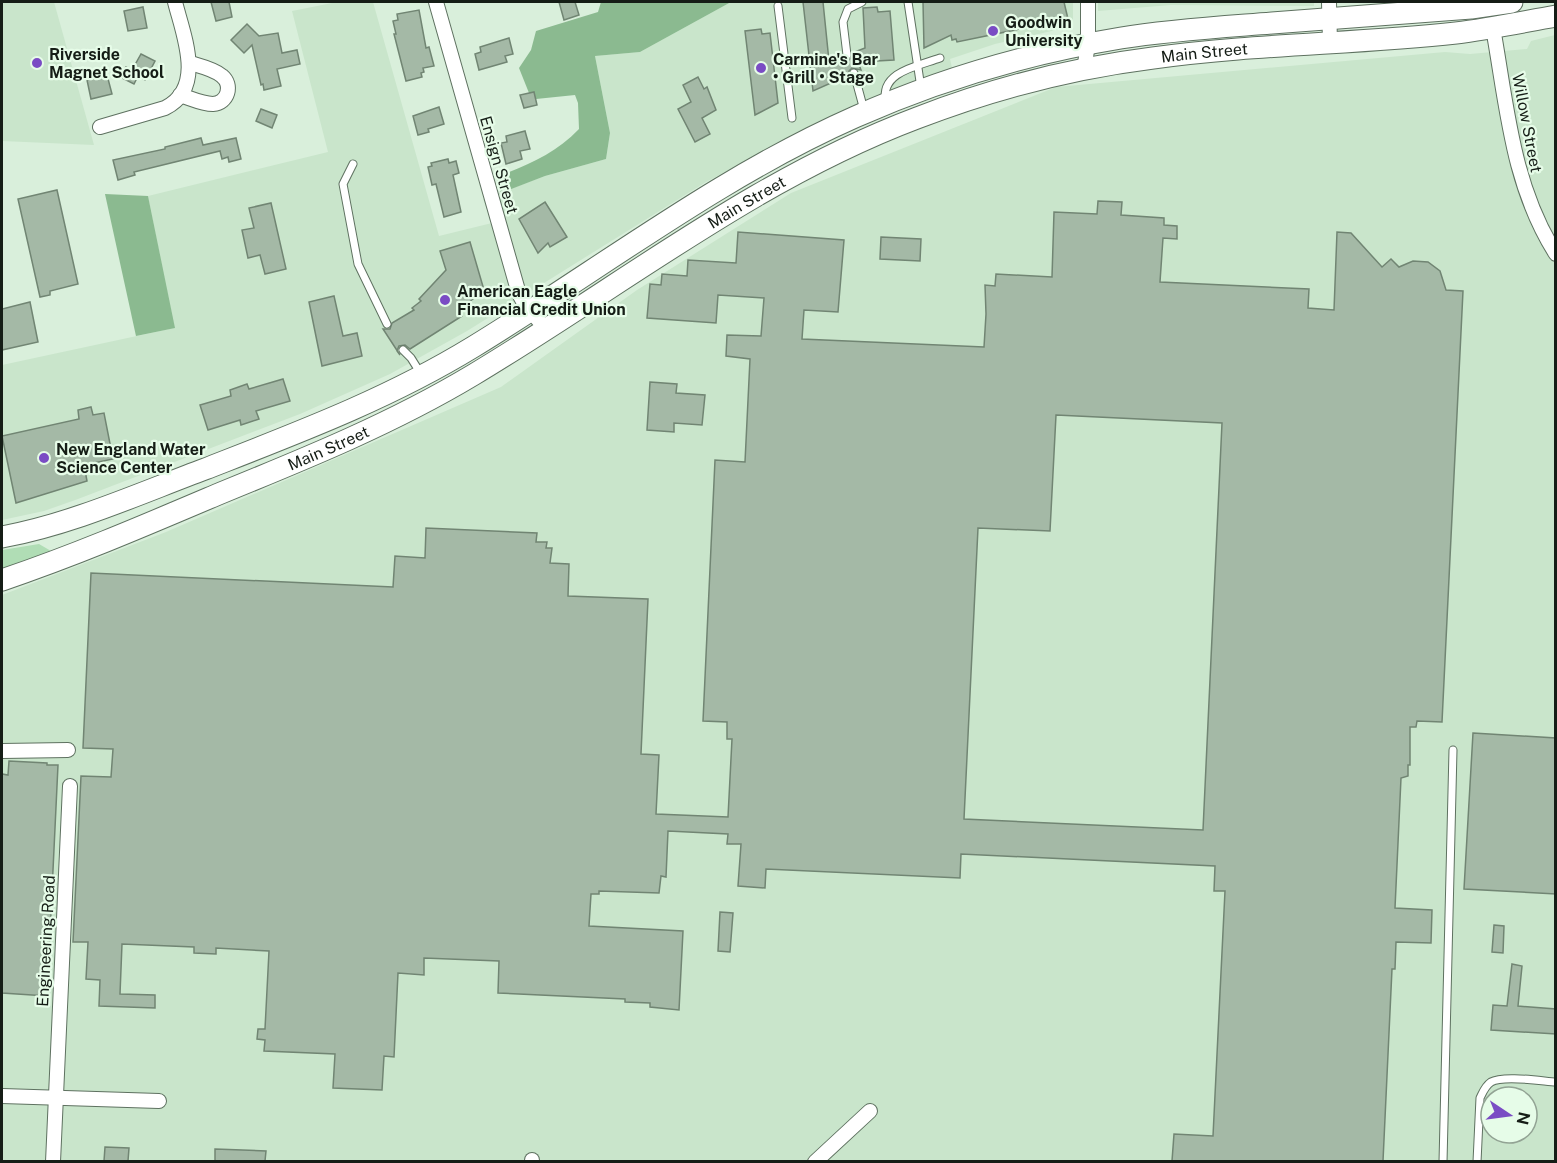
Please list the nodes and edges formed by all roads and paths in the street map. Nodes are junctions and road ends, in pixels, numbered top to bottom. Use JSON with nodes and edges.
{"nodes":[{"id":1,"x":175,"y":2,"type":"edge"},
{"id":2,"x":436,"y":2,"type":"edge"},
{"id":3,"x":862,"y":2,"type":"edge"},
{"id":4,"x":908,"y":2,"type":"edge"},
{"id":5,"x":1088,"y":2,"type":"edge"},
{"id":6,"x":1512,"y":2,"type":"edge"},
{"id":7,"x":778,"y":6,"type":"dead end"},
{"id":8,"x":1329,"y":10,"type":"edge"},
{"id":9,"x":1556,"y":16,"type":"edge"},
{"id":10,"x":1493,"y":28,"type":"junction"},
{"id":11,"x":1330,"y":43,"type":"junction"},
{"id":12,"x":1088,"y":44,"type":"junction"},
{"id":13,"x":848,"y":55,"type":"dead end"},
{"id":14,"x":939,"y":58,"type":"dead end"},
{"id":15,"x":190,"y":63,"type":"junction"},
{"id":16,"x":917,"y":66,"type":"junction"},
{"id":17,"x":1084,"y":70,"type":"junction"},
{"id":18,"x":854,"y":74,"type":"dead end"},
{"id":19,"x":921,"y":89,"type":"junction"},
{"id":20,"x":180,"y":95,"type":"junction"},
{"id":21,"x":886,"y":104,"type":"junction"},
{"id":22,"x":865,"y":112,"type":"junction"},
{"id":23,"x":792,"y":118,"type":"dead end"},
{"id":24,"x":100,"y":127,"type":"dead end"},
{"id":25,"x":353,"y":164,"type":"dead end"},
{"id":26,"x":1556,"y":254,"type":"edge"},
{"id":27,"x":530,"y":311,"type":"junction"},
{"id":28,"x":387,"y":324,"type":"dead end"},
{"id":29,"x":546,"y":329,"type":"junction"},
{"id":30,"x":403,"y":350,"type":"dead end"},
{"id":31,"x":422,"y":376,"type":"junction"},
{"id":32,"x":385,"y":396,"type":"junction"},
{"id":33,"x":396,"y":417,"type":"junction"},
{"id":34,"x":64,"y":521,"type":"junction"},
{"id":35,"x":2,"y":537,"type":"edge"},
{"id":36,"x":74,"y":554,"type":"junction"},
{"id":37,"x":2,"y":580,"type":"edge"},
{"id":38,"x":68,"y":750,"type":"dead end"},
{"id":39,"x":1452,"y":750,"type":"dead end"},
{"id":40,"x":2,"y":751,"type":"edge"},
{"id":41,"x":70,"y":786,"type":"dead end"},
{"id":42,"x":1556,"y":1082,"type":"edge"},
{"id":43,"x":2,"y":1096,"type":"edge"},
{"id":44,"x":56,"y":1097,"type":"junction"},
{"id":45,"x":159,"y":1101,"type":"dead end"},
{"id":46,"x":870,"y":1111,"type":"dead end"},
{"id":47,"x":53,"y":1161,"type":"edge"},
{"id":48,"x":815,"y":1161,"type":"edge"},
{"id":49,"x":1443,"y":1161,"type":"edge"},
{"id":50,"x":1478,"y":1161,"type":"edge"}],
"edges":[{"from":1,"to":15,"type":"street"},
{"from":2,"to":27,"type":"street","name":"Ensign Street"},
{"from":3,"to":13,"type":"lane"},
{"from":4,"to":16,"type":"lane"},
{"from":5,"to":12,"type":"street"},
{"from":6,"to":8,"type":"main road","name":"Main Street"},
{"from":7,"to":23,"type":"lane"},
{"from":8,"to":11,"type":"street"},
{"from":8,"to":12,"type":"main road","name":"Main Street"},
{"from":9,"to":10,"type":"main road","name":"Main Street"},
{"from":10,"to":11,"type":"main road","name":"Main Street"},
{"from":10,"to":26,"type":"street","name":"Willow Street"},
{"from":11,"to":17,"type":"main road","name":"Main Street"},
{"from":12,"to":17,"type":"street"},
{"from":12,"to":19,"type":"main road","name":"Main Street"},
{"from":14,"to":16,"type":"lane"},
{"from":15,"to":20,"type":"street"},
{"from":15,"to":20,"type":"street"},
{"from":16,"to":19,"type":"lane"},
{"from":16,"to":21,"type":"lane"},
{"from":17,"to":29,"type":"main road","name":"Main Street"},
{"from":18,"to":22,"type":"lane"},
{"from":19,"to":21,"type":"main road","name":"Main Street"},
{"from":20,"to":24,"type":"street"},
{"from":21,"to":22,"type":"main road","name":"Main Street"},
{"from":22,"to":27,"type":"main road","name":"Main Street"},
{"from":25,"to":28,"type":"lane"},
{"from":27,"to":29,"type":"street","name":"Ensign Street"},
{"from":27,"to":31,"type":"main road","name":"Main Street"},
{"from":29,"to":33,"type":"main road","name":"Main Street"},
{"from":30,"to":31,"type":"lane"},
{"from":31,"to":32,"type":"main road","name":"Main Street"},
{"from":32,"to":33,"type":"main road"},
{"from":32,"to":34,"type":"main road","name":"Main Street"},
{"from":33,"to":36,"type":"main road","name":"Main Street"},
{"from":34,"to":35,"type":"main road","name":"Main Street"},
{"from":34,"to":36,"type":"main road"},
{"from":36,"to":37,"type":"main road","name":"Main Street"},
{"from":38,"to":40,"type":"street"},
{"from":39,"to":49,"type":"lane"},
{"from":41,"to":44,"type":"street","name":"Engineering Road"},
{"from":42,"to":50,"type":"lane"},
{"from":43,"to":44,"type":"street"},
{"from":44,"to":45,"type":"street"},
{"from":44,"to":47,"type":"street","name":"Engineering Road"},
{"from":46,"to":48,"type":"street"}]}
